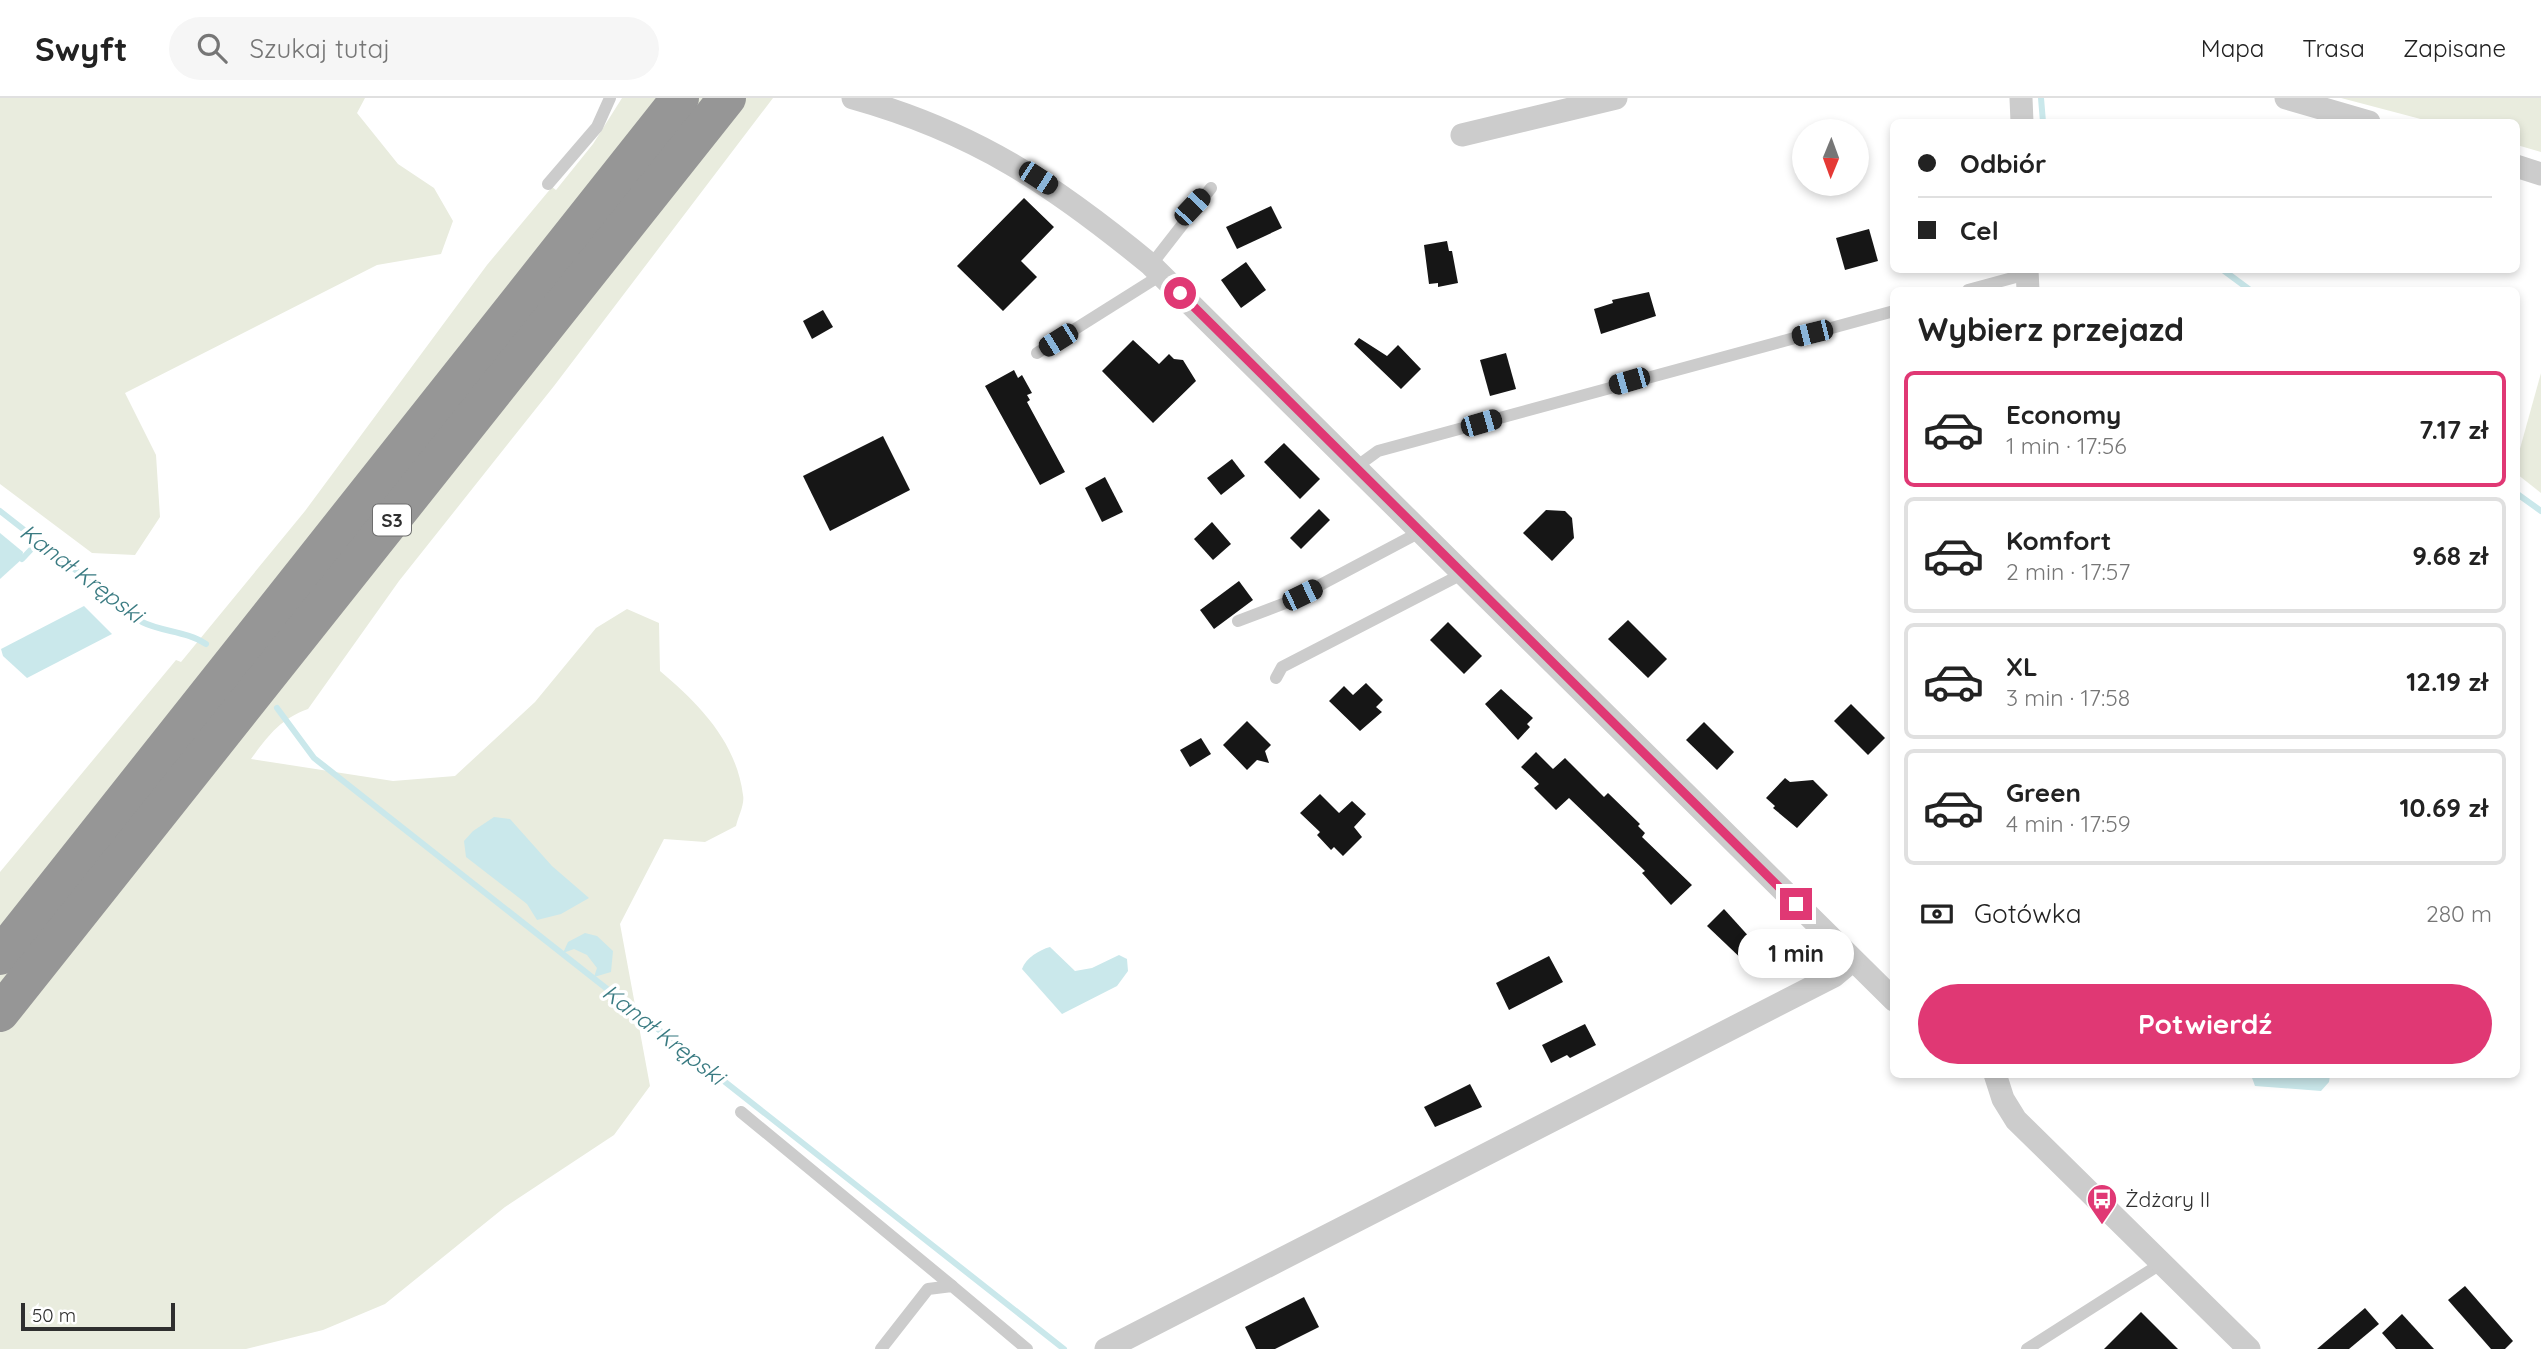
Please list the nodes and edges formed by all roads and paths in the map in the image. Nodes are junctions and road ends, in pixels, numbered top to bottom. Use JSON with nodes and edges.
{"nodes":[{"id":1,"x":610,"y":98,"type":"edge"},
{"id":2,"x":680,"y":98,"type":"edge"},
{"id":3,"x":727,"y":98,"type":"edge"},
{"id":4,"x":853,"y":98,"type":"edge"},
{"id":5,"x":1616,"y":98,"type":"edge"},
{"id":6,"x":2021,"y":98,"type":"edge"},
{"id":7,"x":2286,"y":98,"type":"edge"},
{"id":8,"x":2022,"y":119,"type":"edge"},
{"id":9,"x":2359,"y":119,"type":"edge"},
{"id":10,"x":1462,"y":135,"type":"dead end"},
{"id":11,"x":2520,"y":167,"type":"edge"},
{"id":12,"x":2541,"y":174,"type":"edge"},
{"id":13,"x":548,"y":184,"type":"dead end"},
{"id":14,"x":1211,"y":188,"type":"dead end"},
{"id":15,"x":1156,"y":270,"type":"junction"},
{"id":16,"x":2027,"y":278,"type":"edge"},
{"id":17,"x":1983,"y":287,"type":"edge"},
{"id":18,"x":1890,"y":312,"type":"edge"},
{"id":19,"x":1037,"y":353,"type":"dead end"},
{"id":20,"x":1356,"y":467,"type":"junction"},
{"id":21,"x":1422,"y":531,"type":"junction"},
{"id":22,"x":1464,"y":573,"type":"junction"},
{"id":23,"x":1238,"y":621,"type":"dead end"},
{"id":24,"x":1276,"y":678,"type":"dead end"},
{"id":25,"x":0,"y":956,"type":"edge"},
{"id":26,"x":1853,"y":960,"type":"junction"},
{"id":27,"x":1890,"y":996,"type":"edge"},
{"id":28,"x":0,"y":1013,"type":"edge"},
{"id":29,"x":1996,"y":1078,"type":"edge"},
{"id":30,"x":741,"y":1112,"type":"dead end"},
{"id":31,"x":2162,"y":1262,"type":"junction"},
{"id":32,"x":952,"y":1286,"type":"junction"},
{"id":33,"x":881,"y":1349,"type":"edge"},
{"id":34,"x":1027,"y":1349,"type":"edge"},
{"id":35,"x":1105,"y":1349,"type":"edge"},
{"id":36,"x":2027,"y":1349,"type":"edge"},
{"id":37,"x":2249,"y":1349,"type":"edge"}],
"edges":[{"from":1,"to":13,"type":"lane"},
{"from":2,"to":25,"type":"highway","number":"S3"},
{"from":3,"to":28,"type":"highway","number":"S3"},
{"from":4,"to":15,"type":"street"},
{"from":5,"to":10,"type":"street"},
{"from":6,"to":8,"type":"street"},
{"from":7,"to":9,"type":"street"},
{"from":11,"to":12,"type":"street"},
{"from":14,"to":15,"type":"lane"},
{"from":15,"to":19,"type":"lane"},
{"from":15,"to":20,"type":"street"},
{"from":16,"to":17,"type":"lane"},
{"from":18,"to":20,"type":"lane"},
{"from":20,"to":21,"type":"street"},
{"from":21,"to":22,"type":"street"},
{"from":21,"to":23,"type":"lane"},
{"from":22,"to":24,"type":"lane"},
{"from":22,"to":26,"type":"street"},
{"from":26,"to":27,"type":"street"},
{"from":26,"to":35,"type":"street"},
{"from":29,"to":31,"type":"street"},
{"from":30,"to":32,"type":"lane"},
{"from":31,"to":36,"type":"lane"},
{"from":31,"to":37,"type":"street"},
{"from":32,"to":33,"type":"lane"},
{"from":32,"to":34,"type":"lane"}]}
